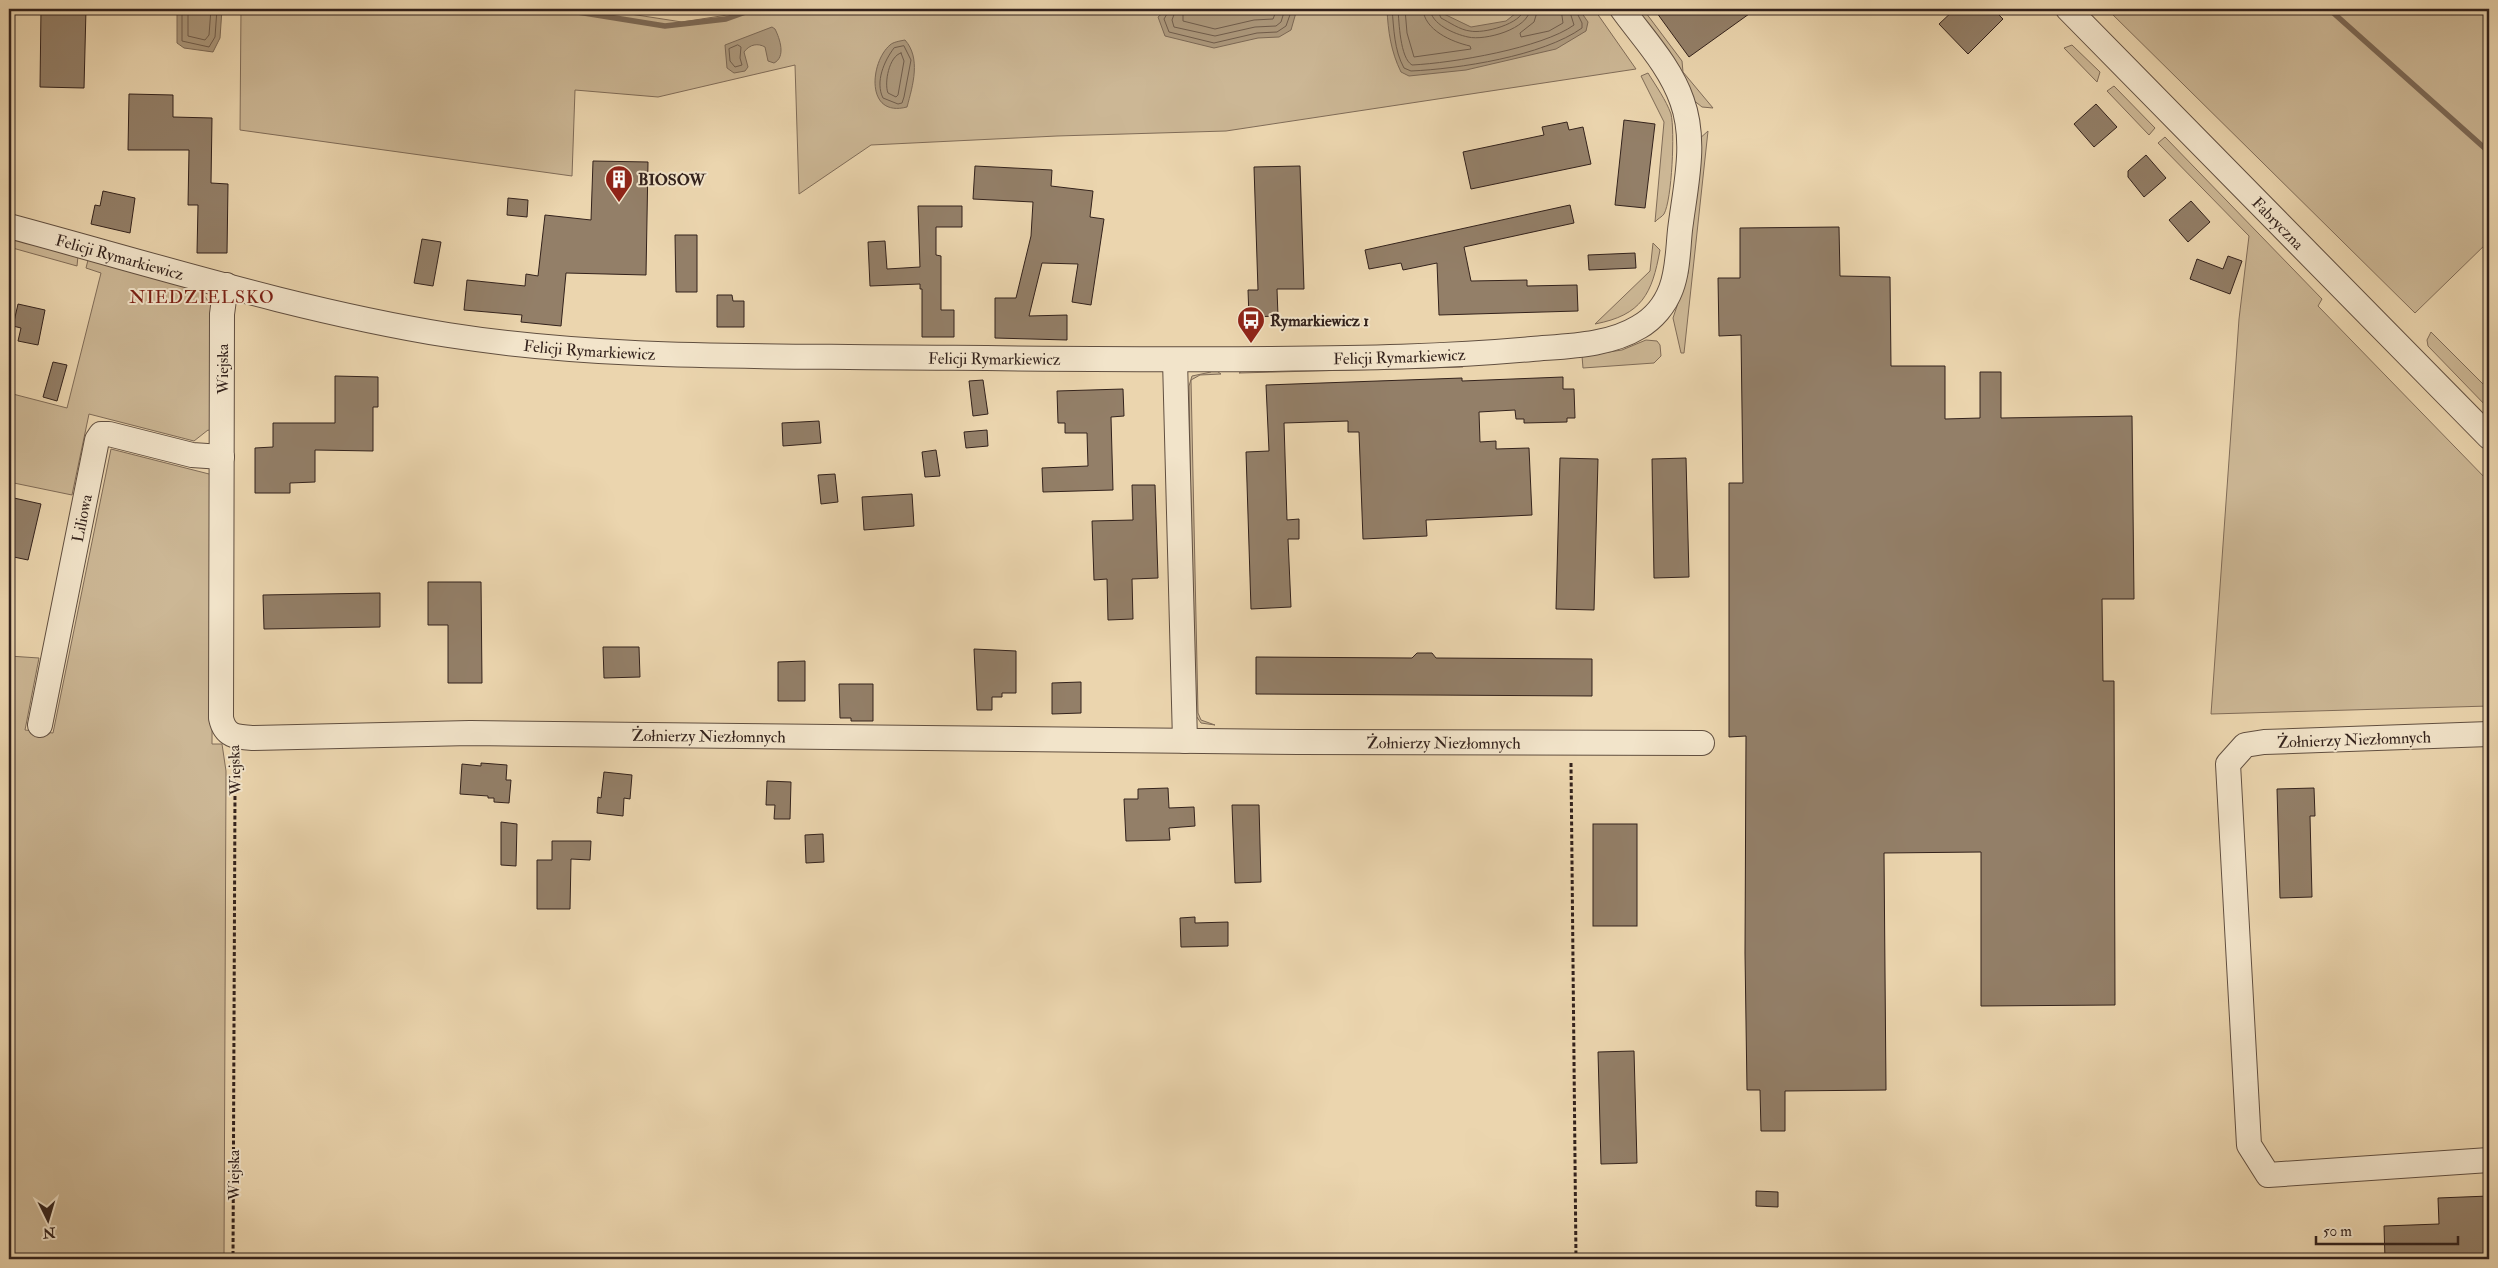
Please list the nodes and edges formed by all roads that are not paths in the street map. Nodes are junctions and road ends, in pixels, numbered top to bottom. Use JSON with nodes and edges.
{"nodes":[{"id":1,"x":1622,"y":9,"type":"edge"},
{"id":2,"x":2068,"y":9,"type":"edge"},
{"id":3,"x":9,"y":226,"type":"edge"},
{"id":4,"x":226,"y":285,"type":"junction"},
{"id":5,"x":1175,"y":360,"type":"junction"},
{"id":6,"x":2489,"y":437,"type":"edge"},
{"id":7,"x":222,"y":457,"type":"junction"},
{"id":8,"x":40,"y":725,"type":"dead end"},
{"id":9,"x":2489,"y":734,"type":"edge"},
{"id":10,"x":232,"y":736,"type":"joint"},
{"id":11,"x":1185,"y":740,"type":"junction"},
{"id":12,"x":1702,"y":743,"type":"dead end"},
{"id":13,"x":2489,"y":1160,"type":"edge"}],
"edges":[{"from":1,"to":5,"type":"street","name":"Felicji Rymarkiewicz"},
{"from":2,"to":6,"type":"street","name":"Fabryczna"},
{"from":3,"to":4,"type":"street","name":"Felicji Rymarkiewicz"},
{"from":4,"to":5,"type":"street","name":"Felicji Rymarkiewicz"},
{"from":4,"to":7,"type":"street","name":"Wiejska"},
{"from":5,"to":11,"type":"street"},
{"from":7,"to":8,"type":"street","name":"Liliowa"},
{"from":7,"to":10,"type":"street","name":"Wiejska"},
{"from":9,"to":13,"type":"street","name":"Żołnierzy Niezłomnych"},
{"from":10,"to":11,"type":"street","name":"Żołnierzy Niezłomnych"},
{"from":11,"to":12,"type":"street","name":"Żołnierzy Niezłomnych"}]}
